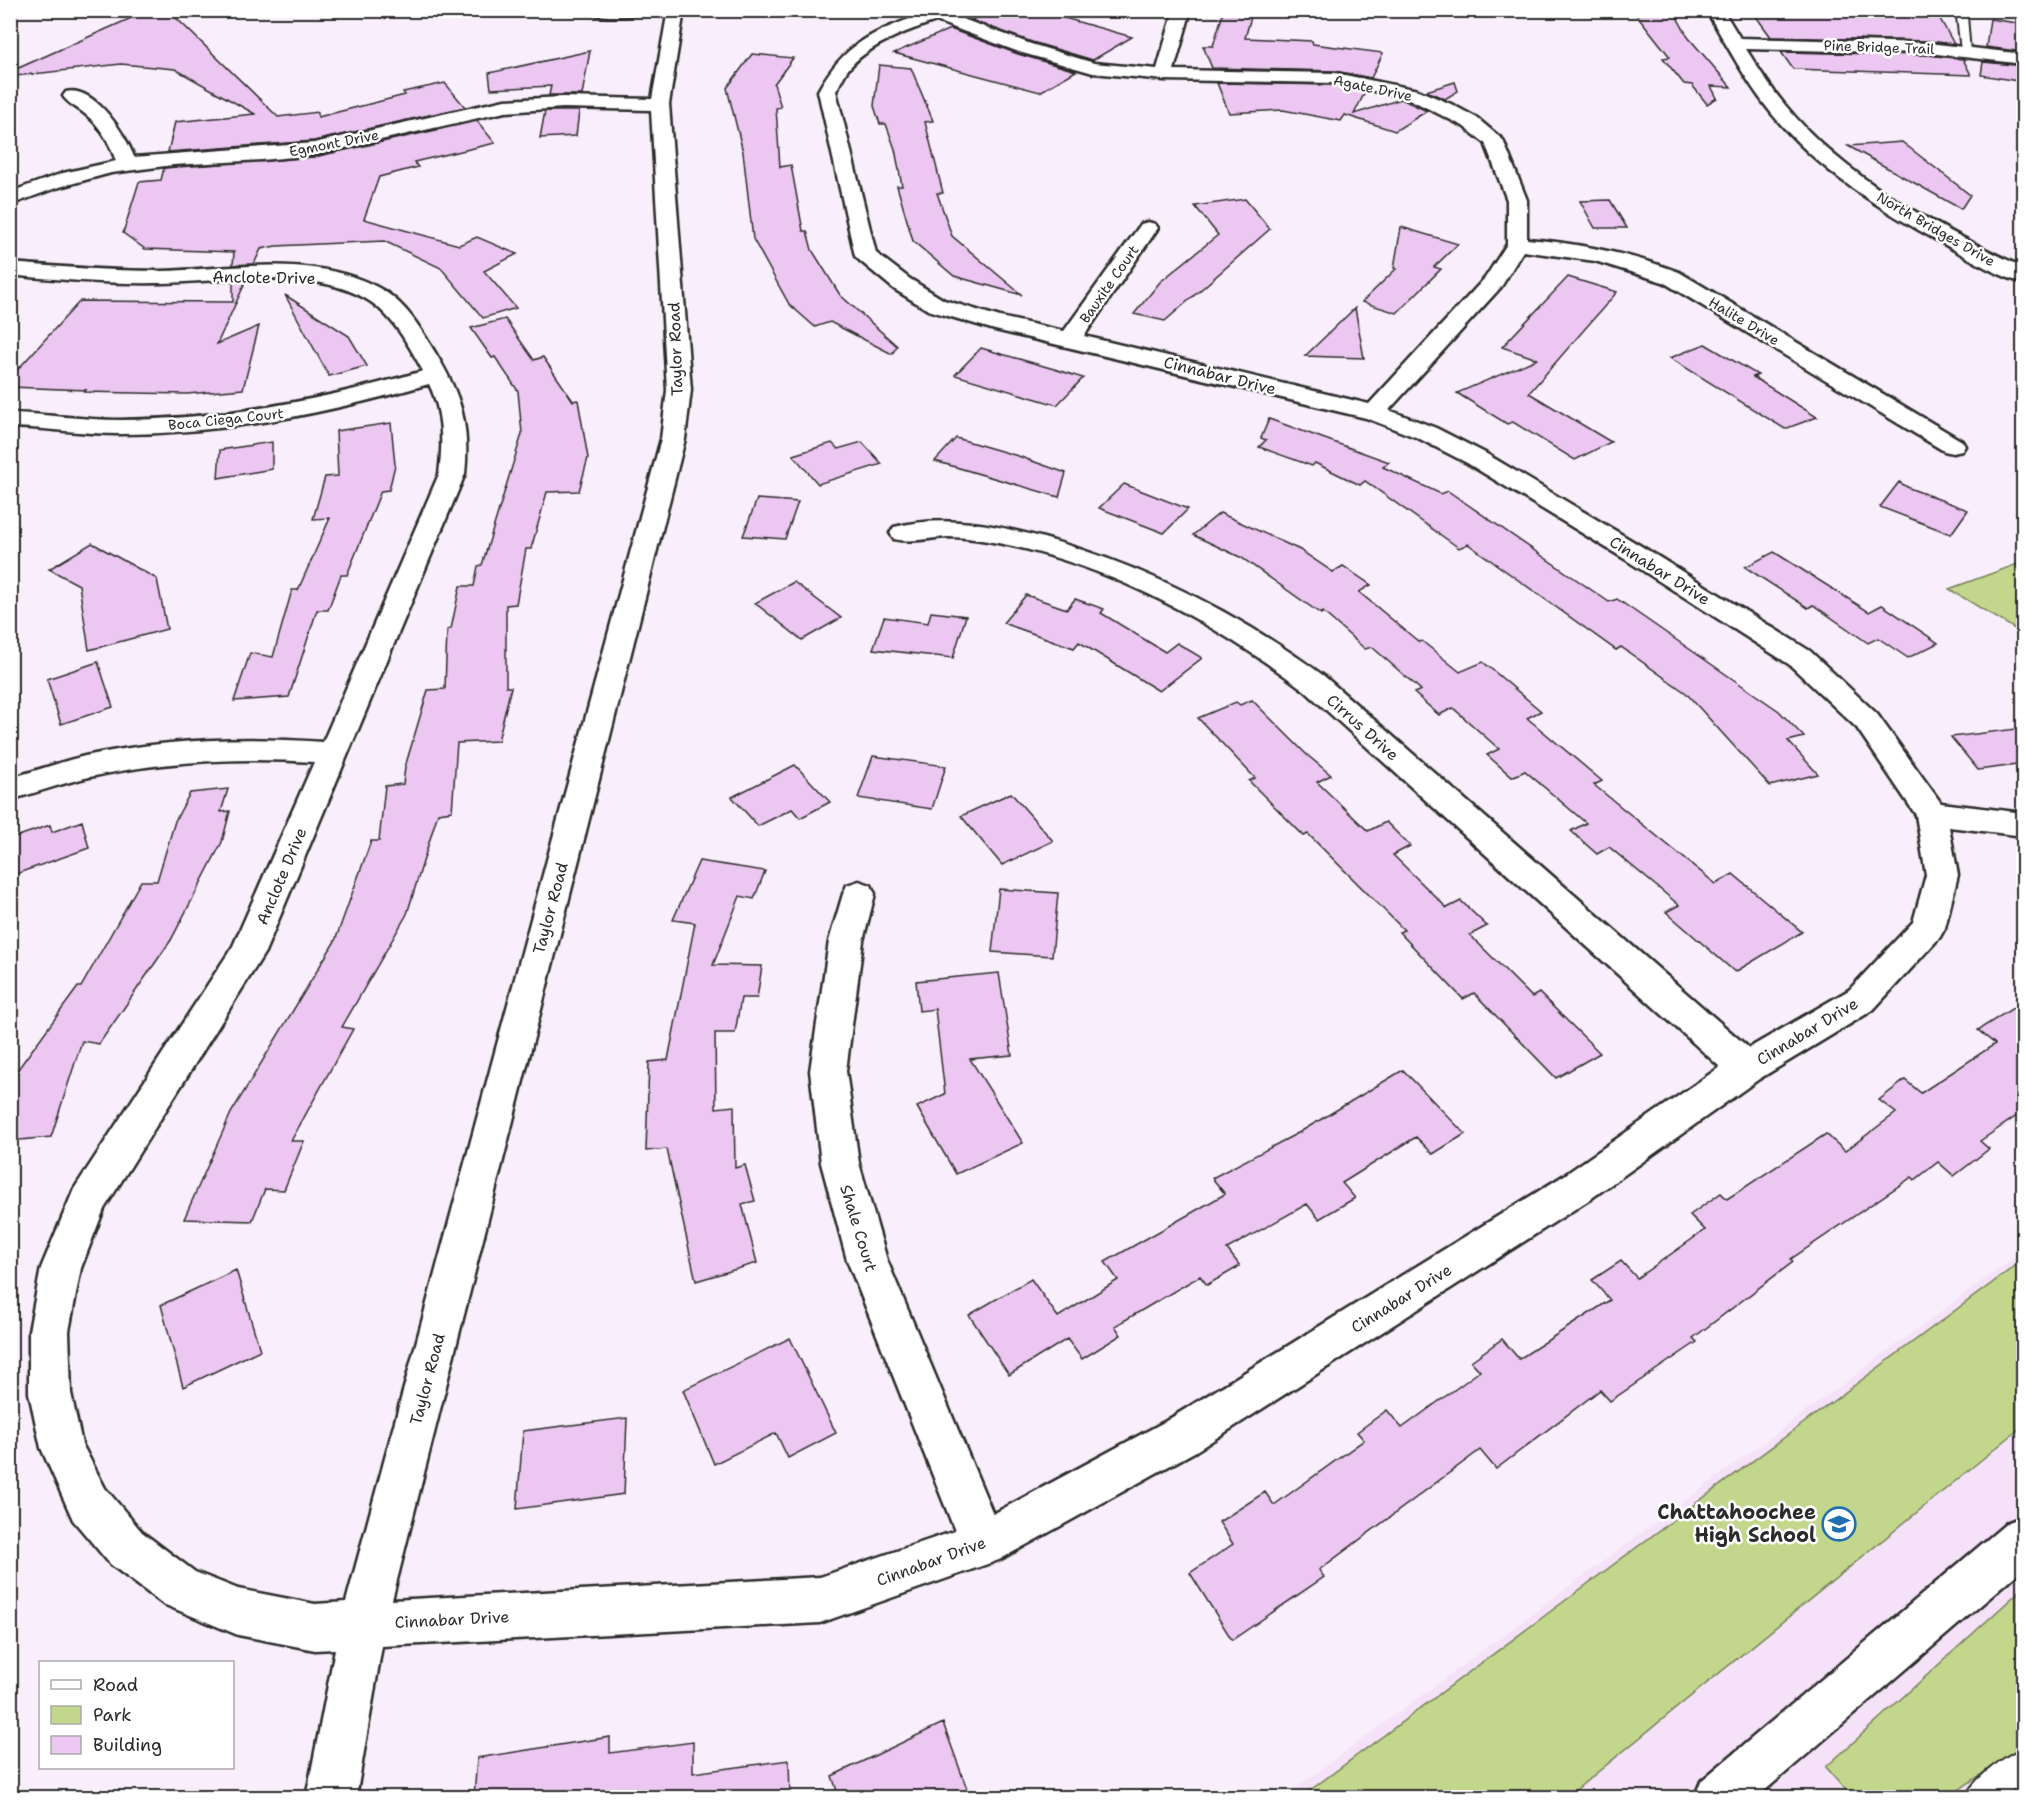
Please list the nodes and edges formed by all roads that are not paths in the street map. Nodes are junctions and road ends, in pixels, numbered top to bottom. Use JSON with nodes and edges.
{"nodes":[{"id":1,"x":594,"y":10,"type":"edge"},
{"id":2,"x":636,"y":10,"type":"edge"},
{"id":3,"x":676,"y":10,"type":"edge"},
{"id":4,"x":1183,"y":10,"type":"edge"},
{"id":5,"x":1714,"y":10,"type":"edge"},
{"id":6,"x":1955,"y":10,"type":"edge"},
{"id":7,"x":928,"y":13,"type":"edge"},
{"id":8,"x":1734,"y":43,"type":"junction"},
{"id":9,"x":1966,"y":51,"type":"junction"},
{"id":10,"x":2024,"y":58,"type":"edge"},
{"id":11,"x":1164,"y":75,"type":"junction"},
{"id":12,"x":72,"y":96,"type":"dead end"},
{"id":13,"x":660,"y":104,"type":"junction"},
{"id":14,"x":128,"y":164,"type":"junction"},
{"id":15,"x":10,"y":200,"type":"edge"},
{"id":16,"x":1148,"y":228,"type":"dead end"},
{"id":17,"x":1517,"y":244,"type":"junction"},
{"id":18,"x":10,"y":269,"type":"edge"},
{"id":19,"x":2024,"y":277,"type":"edge"},
{"id":20,"x":1070,"y":339,"type":"junction"},
{"id":21,"x":437,"y":374,"type":"junction"},
{"id":22,"x":1374,"y":413,"type":"junction"},
{"id":23,"x":10,"y":420,"type":"edge"},
{"id":24,"x":1953,"y":446,"type":"dead end"},
{"id":25,"x":903,"y":533,"type":"dead end"},
{"id":26,"x":334,"y":753,"type":"junction"},
{"id":27,"x":10,"y":789,"type":"edge"},
{"id":28,"x":1931,"y":813,"type":"junction"},
{"id":29,"x":2024,"y":825,"type":"edge"},
{"id":30,"x":859,"y":894,"type":"dead end"},
{"id":31,"x":1746,"y":1068,"type":"junction"},
{"id":32,"x":2024,"y":1538,"type":"edge"},
{"id":33,"x":983,"y":1544,"type":"junction"},
{"id":34,"x":363,"y":1623,"type":"junction"},
{"id":35,"x":2024,"y":1762,"type":"edge"},
{"id":36,"x":331,"y":1797,"type":"edge"},
{"id":37,"x":1718,"y":1797,"type":"edge"},
{"id":38,"x":1979,"y":1797,"type":"edge"}],
"edges":[{"from":1,"to":2,"type":"street"},
{"from":3,"to":13,"type":"street","name":"Taylor Road"},
{"from":4,"to":11,"type":"street"},
{"from":5,"to":8,"type":"street","name":"North Bridges Drive"},
{"from":6,"to":9,"type":"lane"},
{"from":7,"to":11,"type":"street","name":"Agate Drive"},
{"from":7,"to":20,"type":"street","name":"Cinnabar Drive"},
{"from":8,"to":9,"type":"street","name":"Pine Bridge Trail"},
{"from":8,"to":19,"type":"street","name":"North Bridges Drive"},
{"from":9,"to":10,"type":"street","name":"Pine Bridge Trail"},
{"from":11,"to":17,"type":"street","name":"Agate Drive"},
{"from":12,"to":14,"type":"street"},
{"from":13,"to":14,"type":"street","name":"Egmont Drive"},
{"from":13,"to":34,"type":"street","name":"Taylor Road"},
{"from":14,"to":15,"type":"street","name":"Egmont Drive"},
{"from":16,"to":20,"type":"street","name":"Bauxite Court"},
{"from":17,"to":22,"type":"street"},
{"from":17,"to":24,"type":"street","name":"Halite Drive"},
{"from":18,"to":21,"type":"street","name":"Anclote Drive"},
{"from":20,"to":22,"type":"street","name":"Cinnabar Drive"},
{"from":21,"to":23,"type":"street","name":"Boca Ciega Court"},
{"from":21,"to":26,"type":"street","name":"Anclote Drive"},
{"from":22,"to":28,"type":"street","name":"Cinnabar Drive"},
{"from":25,"to":31,"type":"street","name":"Cirrus Drive"},
{"from":26,"to":27,"type":"street"},
{"from":26,"to":34,"type":"street","name":"Anclote Drive"},
{"from":28,"to":29,"type":"street"},
{"from":28,"to":31,"type":"street","name":"Cinnabar Drive"},
{"from":30,"to":33,"type":"street","name":"Shale Court"},
{"from":31,"to":33,"type":"street","name":"Cinnabar Drive"},
{"from":32,"to":37,"type":"street"},
{"from":33,"to":34,"type":"street","name":"Cinnabar Drive"},
{"from":34,"to":36,"type":"street","name":"Taylor Road"},
{"from":35,"to":38,"type":"lane"}]}
